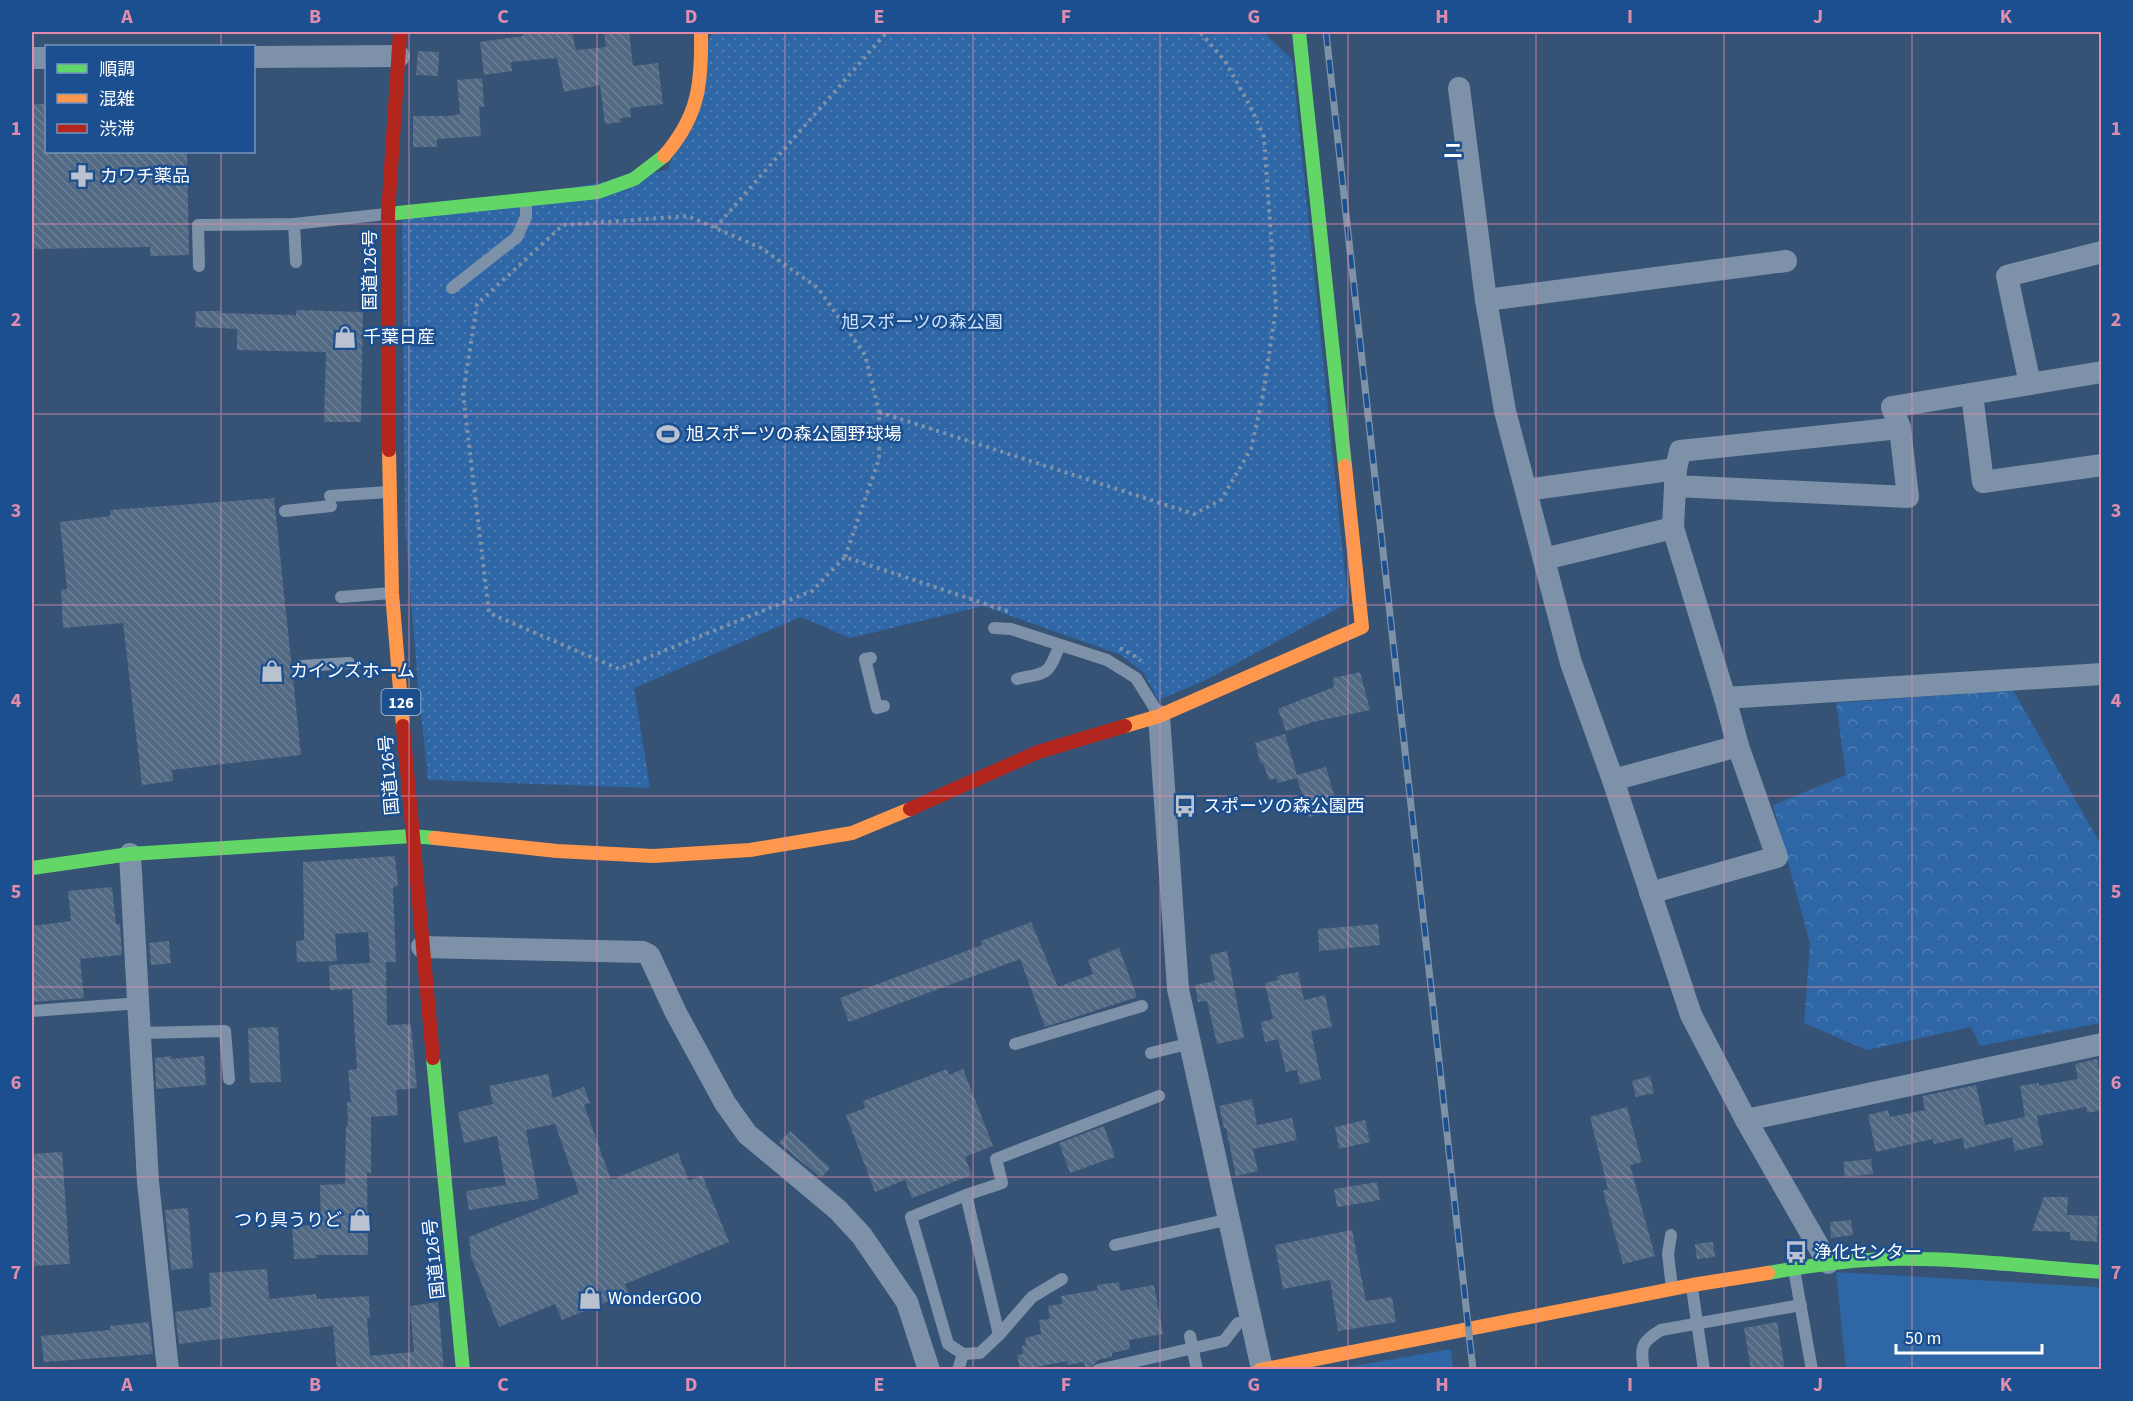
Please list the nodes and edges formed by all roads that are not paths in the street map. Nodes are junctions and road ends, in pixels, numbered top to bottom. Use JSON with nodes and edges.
{"nodes":[{"id":1,"x":400,"y":32,"type":"edge"},
{"id":2,"x":701,"y":32,"type":"edge"},
{"id":3,"x":1299,"y":32,"type":"edge"},
{"id":4,"x":399,"y":56,"type":"junction"},
{"id":5,"x":255,"y":57,"type":"edge"},
{"id":6,"x":1459,"y":88,"type":"dead end"},
{"id":7,"x":526,"y":200,"type":"junction"},
{"id":8,"x":388,"y":214,"type":"junction"},
{"id":9,"x":294,"y":224,"type":"junction"},
{"id":10,"x":2102,"y":252,"type":"edge"},
{"id":11,"x":1785,"y":261,"type":"dead end"},
{"id":12,"x":296,"y":262,"type":"dead end"},
{"id":13,"x":199,"y":266,"type":"dead end"},
{"id":14,"x":452,"y":288,"type":"dead end"},
{"id":15,"x":1486,"y":300,"type":"junction"},
{"id":16,"x":2102,"y":372,"type":"edge"},
{"id":17,"x":2030,"y":384,"type":"junction"},
{"id":18,"x":1972,"y":394,"type":"junction"},
{"id":19,"x":1900,"y":428,"type":"junction"},
{"id":20,"x":2102,"y":465,"type":"edge"},
{"id":21,"x":1676,"y":478,"type":"junction"},
{"id":22,"x":1526,"y":490,"type":"junction"},
{"id":23,"x":390,"y":492,"type":"junction"},
{"id":24,"x":285,"y":511,"type":"dead end"},
{"id":25,"x":1673,"y":528,"type":"junction"},
{"id":26,"x":1544,"y":559,"type":"junction"},
{"id":27,"x":392,"y":593,"type":"junction"},
{"id":28,"x":341,"y":597,"type":"dead end"},
{"id":29,"x":994,"y":628,"type":"dead end"},
{"id":30,"x":1060,"y":645,"type":"junction"},
{"id":31,"x":871,"y":658,"type":"dead end"},
{"id":32,"x":349,"y":663,"type":"dead end"},
{"id":33,"x":302,"y":666,"type":"dead end"},
{"id":34,"x":2102,"y":674,"type":"edge"},
{"id":35,"x":1017,"y":679,"type":"dead end"},
{"id":36,"x":1725,"y":698,"type":"junction"},
{"id":37,"x":884,"y":706,"type":"dead end"},
{"id":38,"x":1159,"y":716,"type":"junction"},
{"id":39,"x":1738,"y":746,"type":"junction"},
{"id":40,"x":1613,"y":780,"type":"junction"},
{"id":41,"x":412,"y":836,"type":"junction"},
{"id":42,"x":130,"y":854,"type":"junction"},
{"id":43,"x":32,"y":868,"type":"edge"},
{"id":44,"x":1650,"y":893,"type":"junction"},
{"id":45,"x":422,"y":947,"type":"junction"},
{"id":46,"x":140,"y":1003,"type":"junction"},
{"id":47,"x":1142,"y":1006,"type":"dead end"},
{"id":48,"x":32,"y":1011,"type":"edge"},
{"id":49,"x":141,"y":1033,"type":"junction"},
{"id":50,"x":1191,"y":1043,"type":"junction"},
{"id":51,"x":1015,"y":1044,"type":"dead end"},
{"id":52,"x":2102,"y":1044,"type":"edge"},
{"id":53,"x":1151,"y":1053,"type":"dead end"},
{"id":54,"x":229,"y":1079,"type":"dead end"},
{"id":55,"x":1159,"y":1096,"type":"dead end"},
{"id":56,"x":1746,"y":1120,"type":"junction"},
{"id":57,"x":966,"y":1195,"type":"junction"},
{"id":58,"x":1230,"y":1219,"type":"junction"},
{"id":59,"x":1671,"y":1235,"type":"dead end"},
{"id":60,"x":1114,"y":1245,"type":"dead end"},
{"id":61,"x":1828,"y":1263,"type":"junction"},
{"id":62,"x":1794,"y":1268,"type":"junction"},
{"id":63,"x":2102,"y":1272,"type":"edge"},
{"id":64,"x":1062,"y":1279,"type":"dead end"},
{"id":65,"x":1692,"y":1285,"type":"junction"},
{"id":66,"x":1672,"y":1289,"type":"junction"},
{"id":67,"x":1801,"y":1305,"type":"junction"},
{"id":68,"x":1238,"y":1323,"type":"dead end"},
{"id":69,"x":1699,"y":1324,"type":"junction"},
{"id":70,"x":999,"y":1335,"type":"junction"},
{"id":71,"x":1190,"y":1336,"type":"dead end"},
{"id":72,"x":1193,"y":1349,"type":"junction"},
{"id":73,"x":963,"y":1354,"type":"junction"},
{"id":74,"x":1261,"y":1369,"type":"edge"},
{"id":75,"x":168,"y":1370,"type":"edge"},
{"id":76,"x":463,"y":1370,"type":"edge"},
{"id":77,"x":929,"y":1370,"type":"edge"},
{"id":78,"x":958,"y":1370,"type":"edge"},
{"id":79,"x":1098,"y":1370,"type":"edge"},
{"id":80,"x":1197,"y":1370,"type":"edge"},
{"id":81,"x":1644,"y":1370,"type":"edge"},
{"id":82,"x":1704,"y":1370,"type":"edge"},
{"id":83,"x":1812,"y":1370,"type":"edge"}],
"edges":[{"from":1,"to":4,"type":"main road","name":"国道126号","number":"126"},
{"from":2,"to":7,"type":"main road"},
{"from":3,"to":38,"type":"main road"},
{"from":4,"to":5,"type":"street"},
{"from":4,"to":8,"type":"main road","name":"国道126号","number":"126"},
{"from":6,"to":15,"type":"street"},
{"from":7,"to":8,"type":"main road"},
{"from":7,"to":14,"type":"lane"},
{"from":8,"to":9,"type":"lane"},
{"from":8,"to":23,"type":"main road","name":"国道126号","number":"126"},
{"from":9,"to":12,"type":"lane"},
{"from":9,"to":13,"type":"lane"},
{"from":10,"to":17,"type":"street"},
{"from":11,"to":15,"type":"street"},
{"from":15,"to":22,"type":"street"},
{"from":16,"to":17,"type":"street"},
{"from":17,"to":18,"type":"street"},
{"from":18,"to":19,"type":"street"},
{"from":18,"to":20,"type":"street"},
{"from":19,"to":21,"type":"street"},
{"from":19,"to":21,"type":"street"},
{"from":21,"to":22,"type":"street"},
{"from":21,"to":25,"type":"street"},
{"from":22,"to":26,"type":"street"},
{"from":23,"to":24,"type":"lane"},
{"from":23,"to":27,"type":"main road","name":"国道126号","number":"126"},
{"from":25,"to":26,"type":"street"},
{"from":25,"to":36,"type":"street"},
{"from":26,"to":40,"type":"street"},
{"from":27,"to":28,"type":"lane"},
{"from":27,"to":41,"type":"main road","name":"国道126号","number":"126"},
{"from":29,"to":30,"type":"lane"},
{"from":30,"to":35,"type":"lane"},
{"from":30,"to":38,"type":"lane"},
{"from":31,"to":37,"type":"lane"},
{"from":32,"to":33,"type":"lane"},
{"from":34,"to":36,"type":"street"},
{"from":36,"to":39,"type":"street"},
{"from":38,"to":41,"type":"main road"},
{"from":38,"to":50,"type":"street"},
{"from":39,"to":40,"type":"street"},
{"from":39,"to":44,"type":"street"},
{"from":40,"to":44,"type":"street"},
{"from":41,"to":42,"type":"main road"},
{"from":41,"to":45,"type":"main road","name":"国道126号","number":"126"},
{"from":42,"to":43,"type":"main road"},
{"from":42,"to":46,"type":"street"},
{"from":44,"to":56,"type":"street"},
{"from":45,"to":76,"type":"main road","name":"国道126号","number":"126"},
{"from":45,"to":77,"type":"street"},
{"from":46,"to":48,"type":"lane"},
{"from":46,"to":49,"type":"street"},
{"from":47,"to":51,"type":"lane"},
{"from":49,"to":54,"type":"lane"},
{"from":49,"to":75,"type":"street"},
{"from":50,"to":53,"type":"lane"},
{"from":50,"to":58,"type":"street"},
{"from":52,"to":56,"type":"street"},
{"from":55,"to":57,"type":"lane"},
{"from":56,"to":61,"type":"street"},
{"from":57,"to":70,"type":"lane"},
{"from":57,"to":73,"type":"lane"},
{"from":58,"to":60,"type":"lane"},
{"from":58,"to":74,"type":"street"},
{"from":59,"to":66,"type":"lane"},
{"from":61,"to":62,"type":"main road"},
{"from":61,"to":63,"type":"main road"},
{"from":62,"to":65,"type":"main road"},
{"from":62,"to":67,"type":"lane"},
{"from":64,"to":70,"type":"lane"},
{"from":65,"to":66,"type":"main road"},
{"from":65,"to":69,"type":"lane"},
{"from":66,"to":74,"type":"main road"},
{"from":67,"to":69,"type":"lane"},
{"from":67,"to":83,"type":"lane"},
{"from":68,"to":72,"type":"lane"},
{"from":69,"to":81,"type":"lane"},
{"from":69,"to":82,"type":"lane"},
{"from":70,"to":73,"type":"lane"},
{"from":71,"to":72,"type":"lane"},
{"from":72,"to":79,"type":"lane"},
{"from":72,"to":80,"type":"lane"},
{"from":73,"to":78,"type":"lane"}]}
